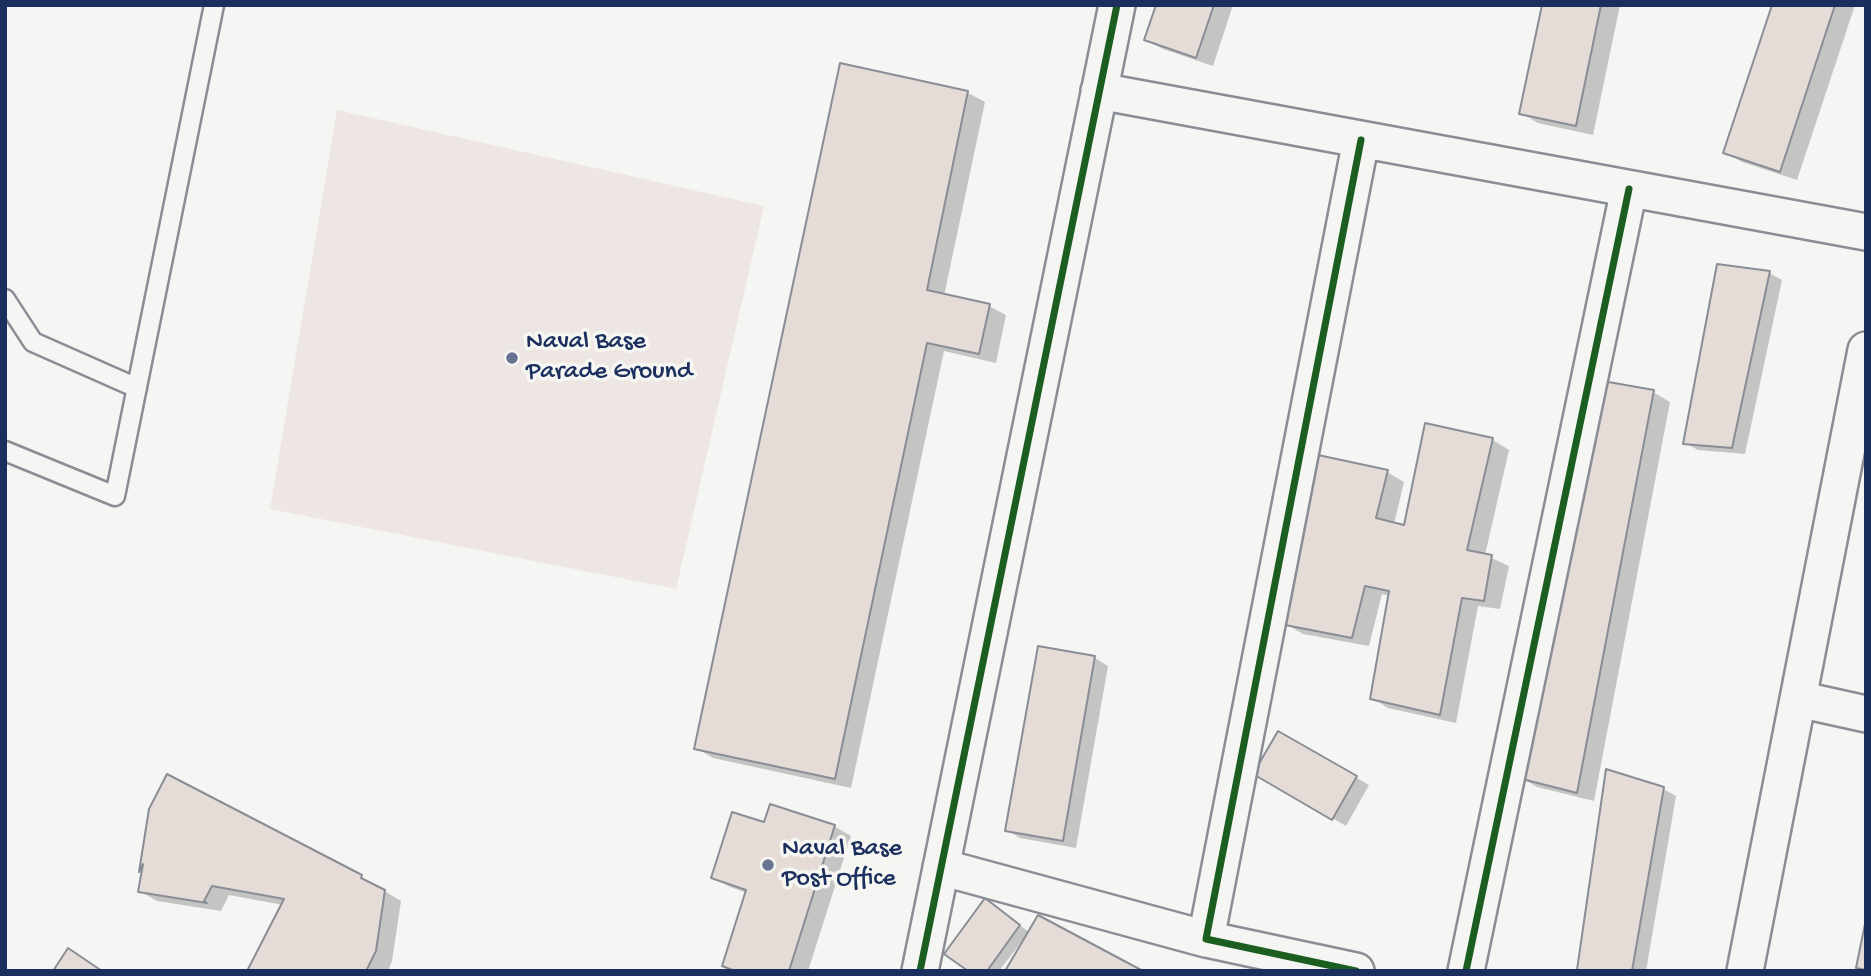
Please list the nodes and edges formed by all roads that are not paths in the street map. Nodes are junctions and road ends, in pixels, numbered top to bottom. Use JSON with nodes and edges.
{"nodes":[{"id":1,"x":214,"y":5,"type":"edge"},
{"id":2,"x":1117,"y":5,"type":"edge"},
{"id":3,"x":1099,"y":91,"type":"junction"},
{"id":4,"x":1361,"y":140,"type":"junction"},
{"id":5,"x":1629,"y":189,"type":"junction"},
{"id":6,"x":1866,"y":232,"type":"edge"},
{"id":7,"x":5,"y":299,"type":"edge"},
{"id":8,"x":1866,"y":350,"type":"edge"},
{"id":9,"x":137,"y":388,"type":"junction"},
{"id":10,"x":5,"y":451,"type":"edge"},
{"id":11,"x":1798,"y":699,"type":"junction"},
{"id":12,"x":1866,"y":714,"type":"edge"},
{"id":13,"x":941,"y":867,"type":"junction"},
{"id":14,"x":1206,"y":939,"type":"junction"},
{"id":15,"x":920,"y":971,"type":"edge"},
{"id":16,"x":1356,"y":971,"type":"edge"},
{"id":17,"x":1466,"y":971,"type":"edge"},
{"id":18,"x":1745,"y":971,"type":"edge"}],
"edges":[{"from":1,"to":9,"type":"lane"},
{"from":2,"to":3,"type":"street"},
{"from":3,"to":4,"type":"street"},
{"from":3,"to":13,"type":"street"},
{"from":4,"to":5,"type":"street"},
{"from":4,"to":14,"type":"street"},
{"from":5,"to":6,"type":"street"},
{"from":5,"to":17,"type":"street"},
{"from":7,"to":9,"type":"lane"},
{"from":8,"to":11,"type":"street"},
{"from":9,"to":10,"type":"lane"},
{"from":11,"to":12,"type":"street"},
{"from":11,"to":18,"type":"street"},
{"from":13,"to":14,"type":"street"},
{"from":13,"to":15,"type":"street"},
{"from":14,"to":16,"type":"street"}]}
